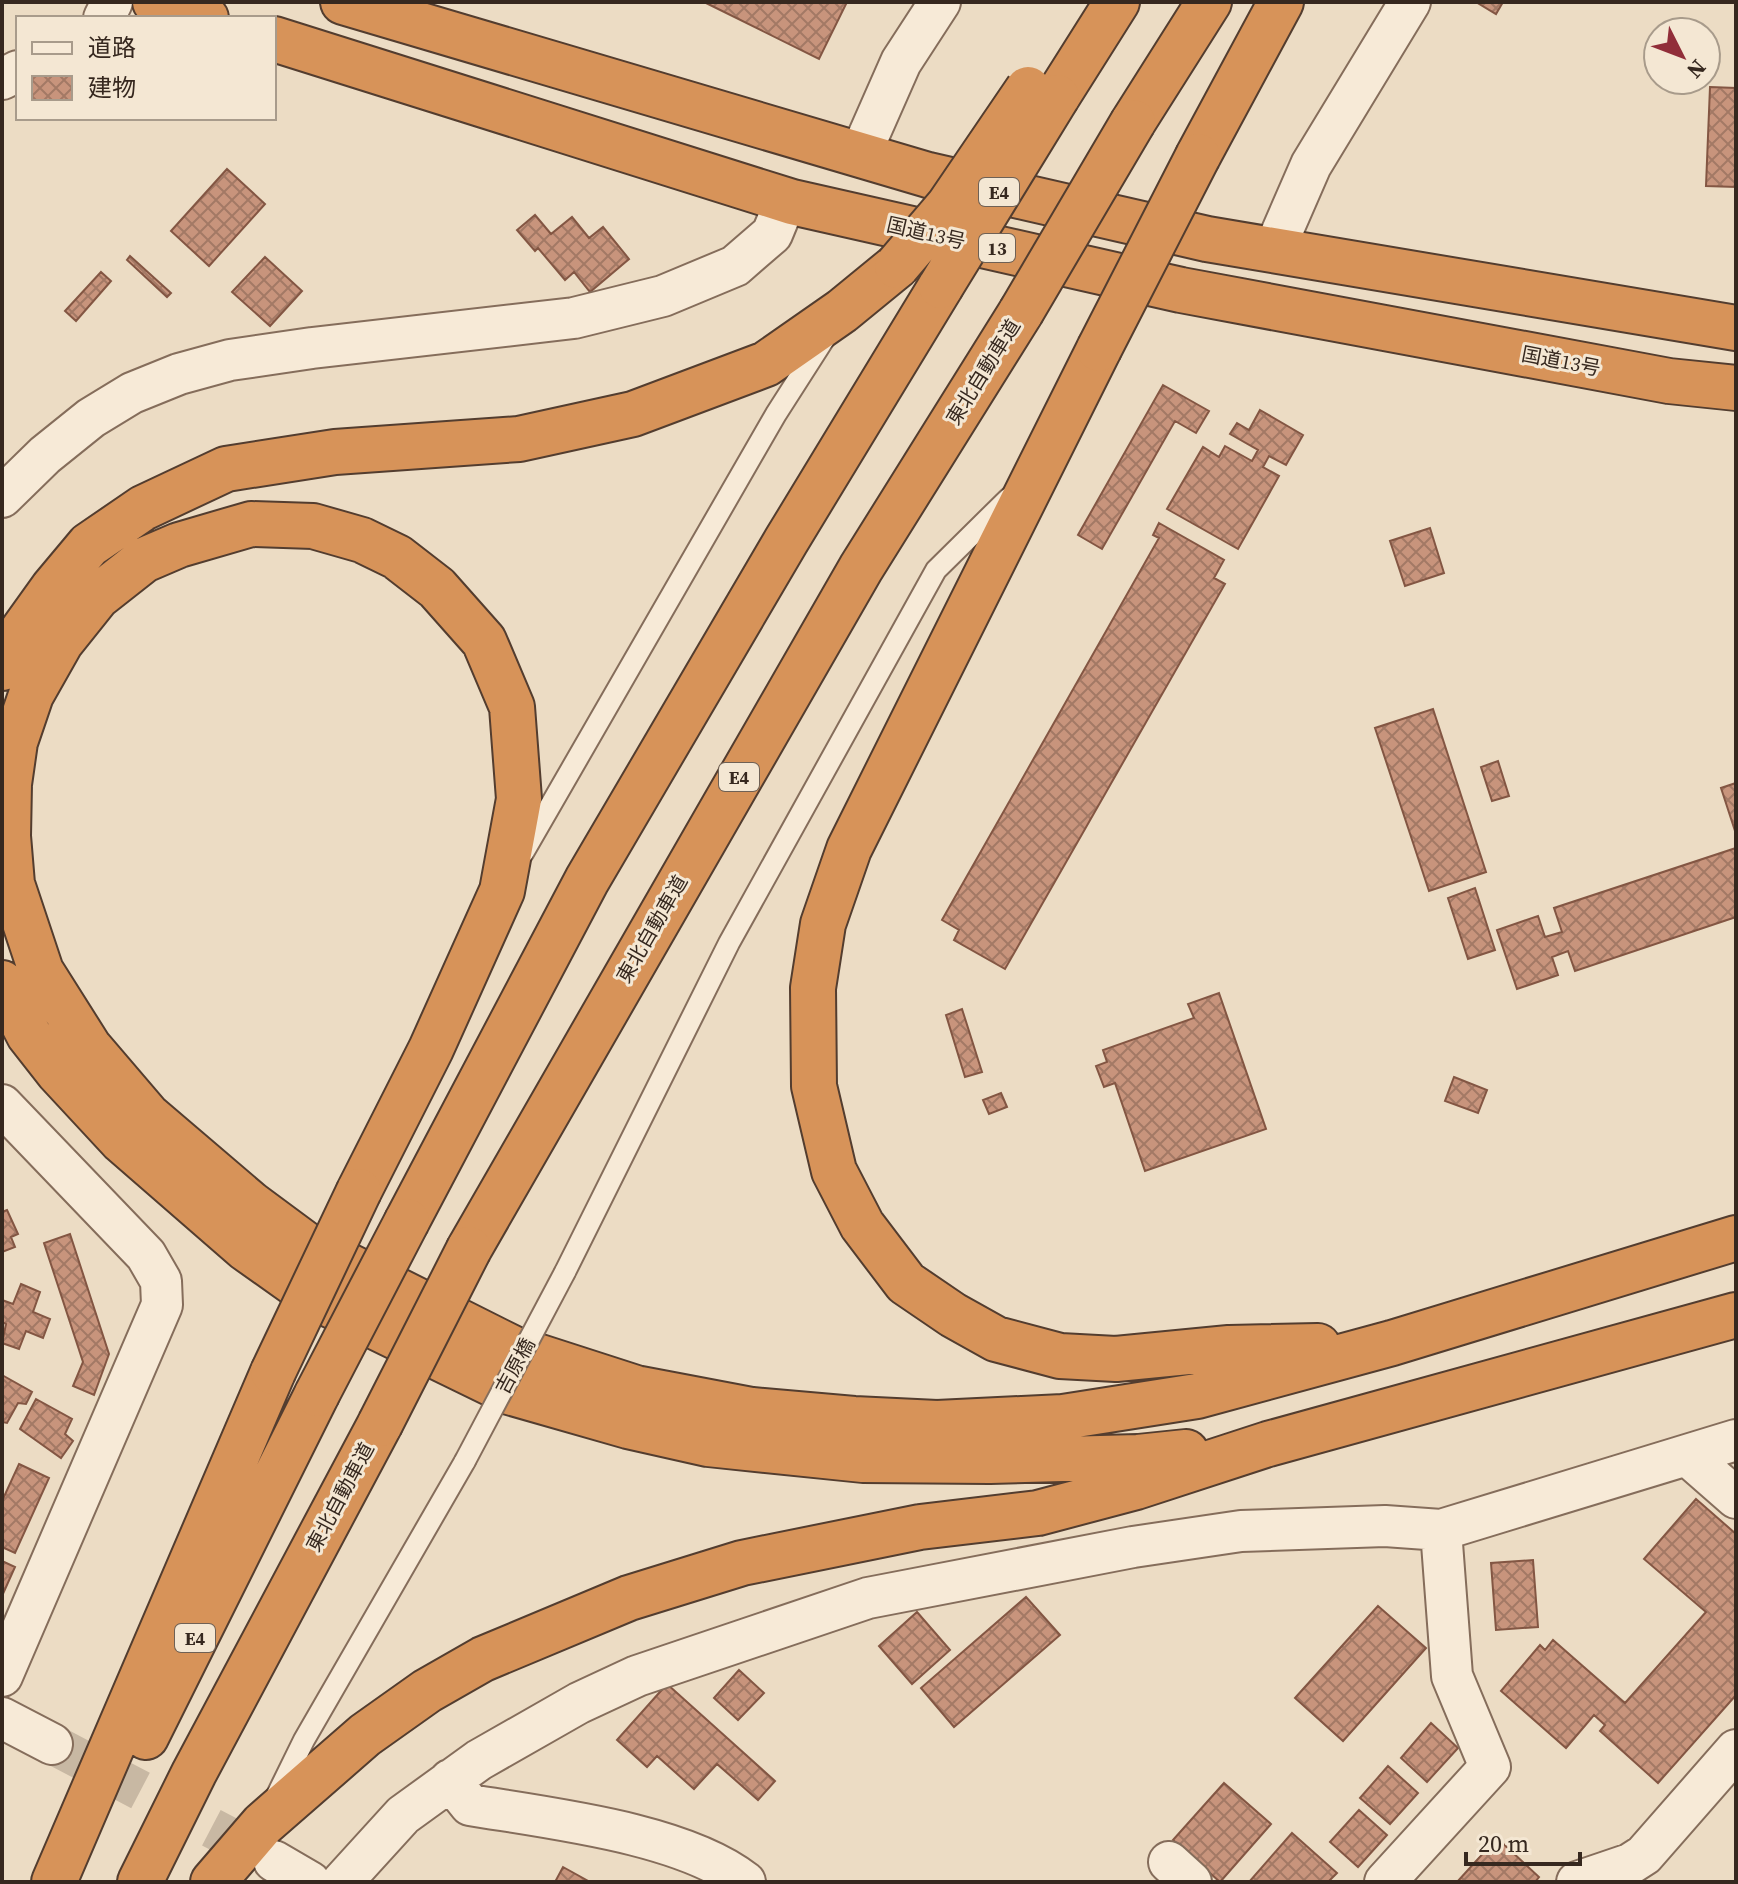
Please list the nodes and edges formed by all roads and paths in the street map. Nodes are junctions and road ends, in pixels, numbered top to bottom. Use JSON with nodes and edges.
{"nodes":[{"id":1,"x":155,"y":2,"type":"edge"},
{"id":2,"x":343,"y":2,"type":"edge"},
{"id":3,"x":940,"y":2,"type":"edge"},
{"id":4,"x":1086,"y":2,"type":"edge"},
{"id":5,"x":1117,"y":2,"type":"edge"},
{"id":6,"x":1209,"y":2,"type":"edge"},
{"id":7,"x":1281,"y":2,"type":"edge"},
{"id":8,"x":1410,"y":2,"type":"edge"},
{"id":9,"x":200,"y":16,"type":"edge"},
{"id":10,"x":276,"y":40,"type":"edge"},
{"id":11,"x":1042,"y":93,"type":"junction"},
{"id":12,"x":860,"y":155,"type":"junction"},
{"id":13,"x":786,"y":200,"type":"junction"},
{"id":14,"x":1274,"y":250,"type":"junction"},
{"id":15,"x":842,"y":311,"type":"junction"},
{"id":16,"x":1736,"y":328,"type":"edge"},
{"id":17,"x":1736,"y":388,"type":"edge"},
{"id":18,"x":1037,"y":470,"type":"junction"},
{"id":19,"x":2,"y":497,"type":"edge"},
{"id":20,"x":2,"y":668,"type":"edge"},
{"id":21,"x":502,"y":891,"type":"junction"},
{"id":22,"x":2,"y":983,"type":"edge"},
{"id":23,"x":2,"y":1105,"type":"edge"},
{"id":24,"x":1736,"y":1238,"type":"edge"},
{"id":25,"x":1736,"y":1315,"type":"edge"},
{"id":26,"x":1392,"y":1343,"type":"junction"},
{"id":27,"x":1736,"y":1440,"type":"edge"},
{"id":28,"x":1268,"y":1444,"type":"junction"},
{"id":29,"x":1688,"y":1456,"type":"junction"},
{"id":30,"x":1736,"y":1498,"type":"edge"},
{"id":31,"x":1441,"y":1530,"type":"junction"},
{"id":32,"x":2,"y":1676,"type":"edge"},
{"id":33,"x":2,"y":1718,"type":"edge"},
{"id":34,"x":52,"y":1744,"type":"tunnel mouth"},
{"id":35,"x":1736,"y":1750,"type":"edge"},
{"id":36,"x":450,"y":1780,"type":"junction"},
{"id":37,"x":268,"y":1842,"type":"junction"},
{"id":38,"x":54,"y":1882,"type":"edge"},
{"id":39,"x":73,"y":1882,"type":"edge"},
{"id":40,"x":140,"y":1882,"type":"edge"},
{"id":41,"x":213,"y":1882,"type":"edge"},
{"id":42,"x":310,"y":1882,"type":"edge"},
{"id":43,"x":342,"y":1882,"type":"edge"},
{"id":44,"x":745,"y":1882,"type":"edge"},
{"id":45,"x":1385,"y":1882,"type":"edge"},
{"id":46,"x":1577,"y":1882,"type":"edge"}],
"edges":[{"from":1,"to":9,"type":"highway"},
{"from":2,"to":12,"type":"highway"},
{"from":3,"to":12,"type":"street"},
{"from":4,"to":11,"type":"highway"},
{"from":5,"to":11,"type":"highway","number":"E4"},
{"from":6,"to":40,"type":"highway","name":"東北自動車道","number":"E4","bridge":true},
{"from":7,"to":18,"type":"highway","bridge":true},
{"from":8,"to":14,"type":"street"},
{"from":10,"to":13,"type":"highway","name":"国道13号","number":"13"},
{"from":11,"to":15,"type":"highway","bridge":true},
{"from":11,"to":39,"type":"highway","number":"E4","bridge":true},
{"from":12,"to":14,"type":"highway"},
{"from":13,"to":17,"type":"highway","name":"国道13号","number":"13"},
{"from":13,"to":19,"type":"street"},
{"from":14,"to":16,"type":"highway"},
{"from":15,"to":20,"type":"highway"},
{"from":15,"to":21,"type":"lane"},
{"from":18,"to":26,"type":"highway"},
{"from":18,"to":37,"type":"lane","name":"吉原橋","bridge":true},
{"from":21,"to":26,"type":"highway"},
{"from":21,"to":38,"type":"highway","bridge":true},
{"from":22,"to":28,"type":"highway"},
{"from":23,"to":32,"type":"street"},
{"from":24,"to":26,"type":"highway"},
{"from":25,"to":28,"type":"highway"},
{"from":27,"to":29,"type":"street"},
{"from":28,"to":37,"type":"highway"},
{"from":29,"to":30,"type":"street"},
{"from":29,"to":31,"type":"street"},
{"from":31,"to":36,"type":"street"},
{"from":31,"to":45,"type":"street"},
{"from":33,"to":34,"type":"street"},
{"from":35,"to":46,"type":"street"},
{"from":36,"to":43,"type":"street"},
{"from":36,"to":44,"type":"street"},
{"from":37,"to":41,"type":"highway"},
{"from":37,"to":42,"type":"street"}]}
